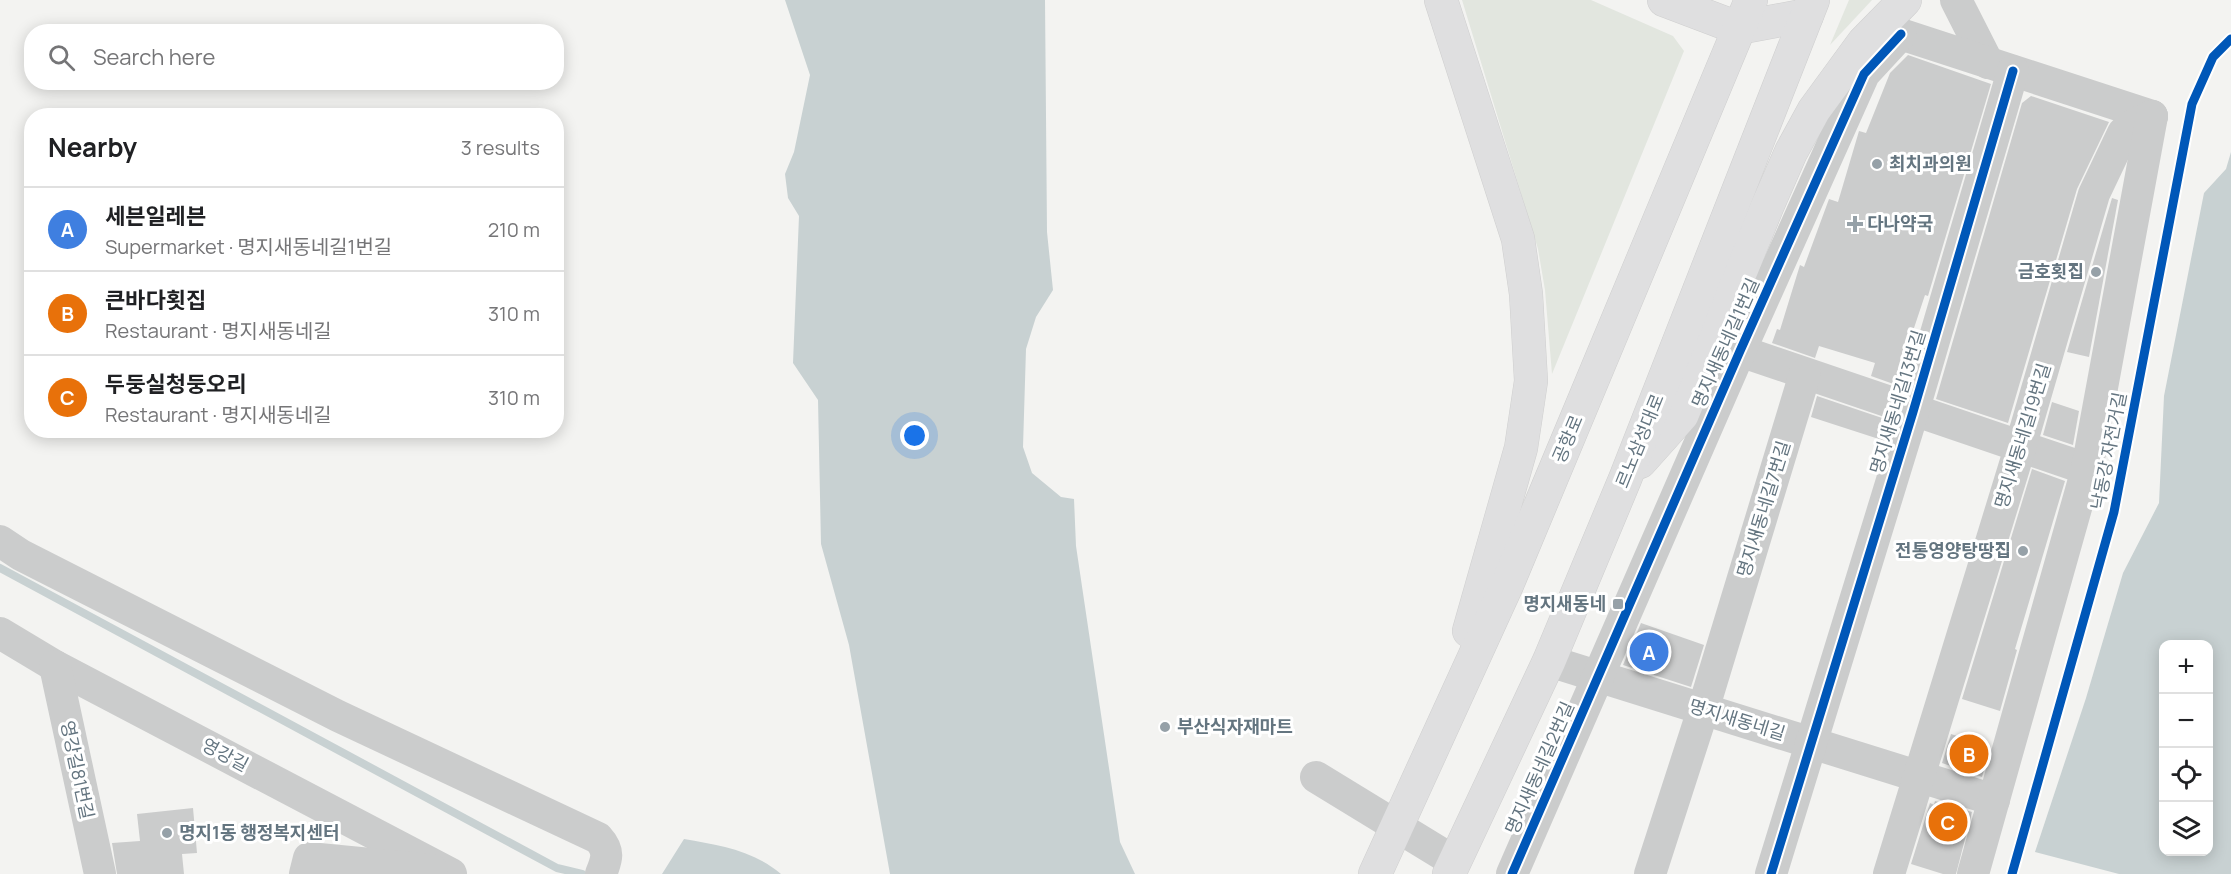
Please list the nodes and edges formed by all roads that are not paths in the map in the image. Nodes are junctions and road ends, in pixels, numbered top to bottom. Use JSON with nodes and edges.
{"nodes":[{"id":1,"x":1441,"y":0,"type":"edge"},
{"id":2,"x":1664,"y":0,"type":"edge"},
{"id":3,"x":1905,"y":0,"type":"edge"},
{"id":4,"x":1956,"y":0,"type":"edge"},
{"id":5,"x":1810,"y":7,"type":"edge"},
{"id":6,"x":1745,"y":14,"type":"edge"},
{"id":7,"x":1889,"y":30,"type":"junction"},
{"id":8,"x":2001,"y":67,"type":"junction"},
{"id":9,"x":2152,"y":116,"type":"junction"},
{"id":10,"x":1740,"y":351,"type":"junction"},
{"id":11,"x":1804,"y":374,"type":"junction"},
{"id":12,"x":1913,"y":412,"type":"junction"},
{"id":13,"x":2020,"y":448,"type":"junction"},
{"id":14,"x":2087,"y":469,"type":"junction"},
{"id":15,"x":1625,"y":479,"type":"junction"},
{"id":16,"x":0,"y":541,"type":"edge"},
{"id":17,"x":0,"y":633,"type":"edge"},
{"id":18,"x":1549,"y":662,"type":"junction"},
{"id":19,"x":55,"y":666,"type":"junction"},
{"id":20,"x":1599,"y":675,"type":"junction"},
{"id":21,"x":1703,"y":710,"type":"junction"},
{"id":22,"x":1447,"y":714,"type":"junction"},
{"id":23,"x":1812,"y":742,"type":"junction"},
{"id":24,"x":1919,"y":776,"type":"junction"},
{"id":25,"x":1316,"y":777,"type":"dead end"},
{"id":26,"x":1994,"y":800,"type":"junction"},
{"id":27,"x":1396,"y":827,"type":"junction"},
{"id":28,"x":604,"y":866,"type":"edge"},
{"id":29,"x":1452,"y":868,"type":"edge"},
{"id":30,"x":452,"y":873,"type":"edge"},
{"id":31,"x":99,"y":874,"type":"edge"},
{"id":32,"x":305,"y":874,"type":"edge"},
{"id":33,"x":1375,"y":874,"type":"edge"},
{"id":34,"x":1512,"y":874,"type":"edge"},
{"id":35,"x":1650,"y":874,"type":"edge"},
{"id":36,"x":1771,"y":874,"type":"edge"},
{"id":37,"x":1889,"y":874,"type":"edge"},
{"id":38,"x":1973,"y":874,"type":"edge"}],
"edges":[{"from":1,"to":22,"type":"main road"},
{"from":2,"to":6,"type":"main road"},
{"from":3,"to":7,"type":"main road"},
{"from":4,"to":8,"type":"street"},
{"from":5,"to":6,"type":"main road"},
{"from":5,"to":15,"type":"main road","name":"르노삼성대로"},
{"from":6,"to":22,"type":"main road","name":"공항로"},
{"from":7,"to":8,"type":"street"},
{"from":7,"to":10,"type":"street","name":"명지새동네길1번길"},
{"from":7,"to":15,"type":"main road"},
{"from":8,"to":9,"type":"street"},
{"from":8,"to":12,"type":"street","name":"명지새동네길13번길"},
{"from":9,"to":13,"type":"street","name":"명지새동네길19번길"},
{"from":9,"to":14,"type":"street"},
{"from":10,"to":11,"type":"street"},
{"from":10,"to":20,"type":"street","name":"명지새동네길1번길"},
{"from":11,"to":12,"type":"street"},
{"from":11,"to":21,"type":"street","name":"명지새동네길7번길"},
{"from":12,"to":13,"type":"street"},
{"from":12,"to":23,"type":"street","name":"명지새동네길13번길"},
{"from":13,"to":14,"type":"street"},
{"from":13,"to":24,"type":"street","name":"명지새동네길19번길"},
{"from":14,"to":26,"type":"street"},
{"from":15,"to":18,"type":"main road","name":"르노삼성대로"},
{"from":16,"to":28,"type":"street"},
{"from":17,"to":19,"type":"street","name":"영강길"},
{"from":18,"to":20,"type":"street","name":"명지새동네길"},
{"from":18,"to":29,"type":"main road","name":"르노삼성대로"},
{"from":19,"to":30,"type":"street","name":"영강길"},
{"from":19,"to":31,"type":"street","name":"영강길81번길"},
{"from":20,"to":21,"type":"street","name":"명지새동네길"},
{"from":20,"to":34,"type":"street","name":"명지새동네길2번길"},
{"from":21,"to":23,"type":"street","name":"명지새동네길"},
{"from":21,"to":35,"type":"street","name":"명지새동네길7번길"},
{"from":22,"to":27,"type":"main road","name":"공항로"},
{"from":23,"to":24,"type":"street","name":"명지새동네길"},
{"from":23,"to":36,"type":"street","name":"명지새동네길13번길"},
{"from":24,"to":26,"type":"street","name":"명지새동네길"},
{"from":24,"to":37,"type":"street","name":"명지새동네길19번길"},
{"from":25,"to":27,"type":"street"},
{"from":26,"to":38,"type":"street"},
{"from":27,"to":29,"type":"street"},
{"from":27,"to":33,"type":"main road","name":"공항로"},
{"from":30,"to":32,"type":"street"}]}
